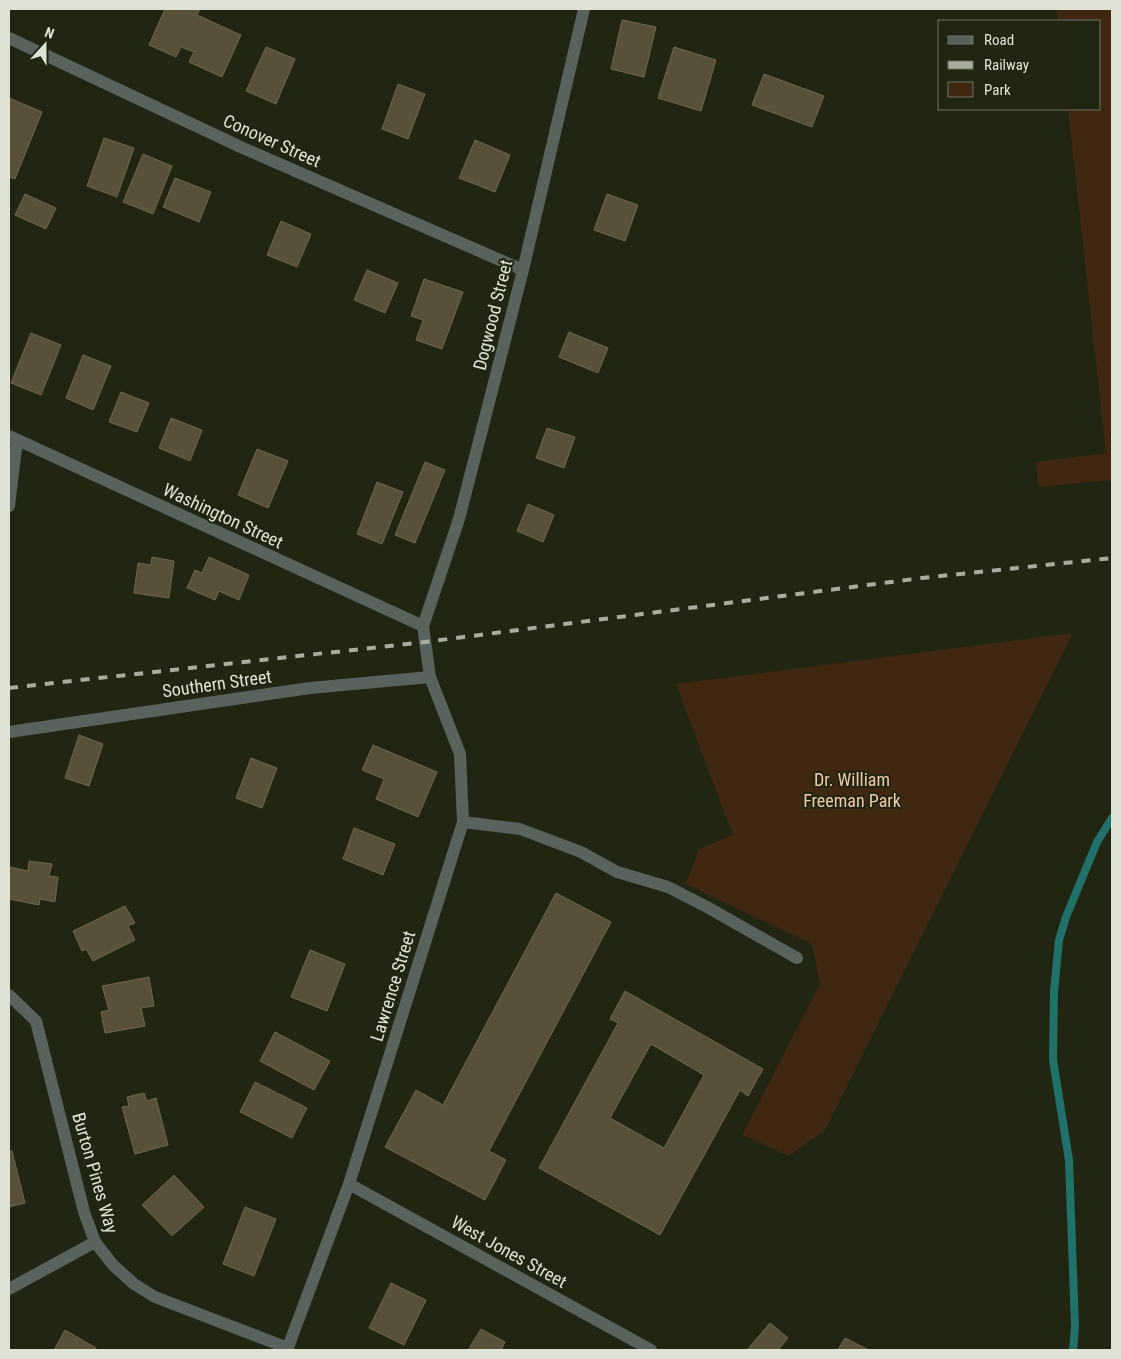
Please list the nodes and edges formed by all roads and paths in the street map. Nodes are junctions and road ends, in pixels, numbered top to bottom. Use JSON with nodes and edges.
{"nodes":[{"id":1,"x":584,"y":9,"type":"edge"},
{"id":2,"x":9,"y":38,"type":"edge"},
{"id":3,"x":523,"y":270,"type":"junction"},
{"id":4,"x":13,"y":438,"type":"edge"},
{"id":5,"x":9,"y":506,"type":"edge"},
{"id":6,"x":423,"y":626,"type":"junction"},
{"id":7,"x":430,"y":677,"type":"junction"},
{"id":8,"x":9,"y":732,"type":"edge"},
{"id":9,"x":462,"y":822,"type":"junction"},
{"id":10,"x":797,"y":958,"type":"dead end"},
{"id":11,"x":9,"y":995,"type":"edge"},
{"id":12,"x":350,"y":1184,"type":"junction"},
{"id":13,"x":95,"y":1242,"type":"junction"},
{"id":14,"x":9,"y":1290,"type":"edge"},
{"id":15,"x":288,"y":1349,"type":"edge"},
{"id":16,"x":651,"y":1350,"type":"edge"}],
"edges":[{"from":1,"to":3,"type":"street","name":"Dogwood Street"},
{"from":2,"to":3,"type":"street","name":"Conover Street"},
{"from":3,"to":6,"type":"street","name":"Dogwood Street"},
{"from":4,"to":5,"type":"street"},
{"from":4,"to":6,"type":"street","name":"Washington Street"},
{"from":6,"to":7,"type":"street","name":"Lawrence Street"},
{"from":7,"to":8,"type":"street","name":"Southern Street"},
{"from":7,"to":9,"type":"street","name":"Lawrence Street"},
{"from":9,"to":10,"type":"street"},
{"from":9,"to":12,"type":"street","name":"Lawrence Street"},
{"from":11,"to":13,"type":"street","name":"Burton Pines Way"},
{"from":12,"to":15,"type":"street","name":"Lawrence Street"},
{"from":12,"to":16,"type":"street","name":"West Jones Street"},
{"from":13,"to":14,"type":"street"},
{"from":13,"to":15,"type":"street","name":"Burton Pines Way"}]}
